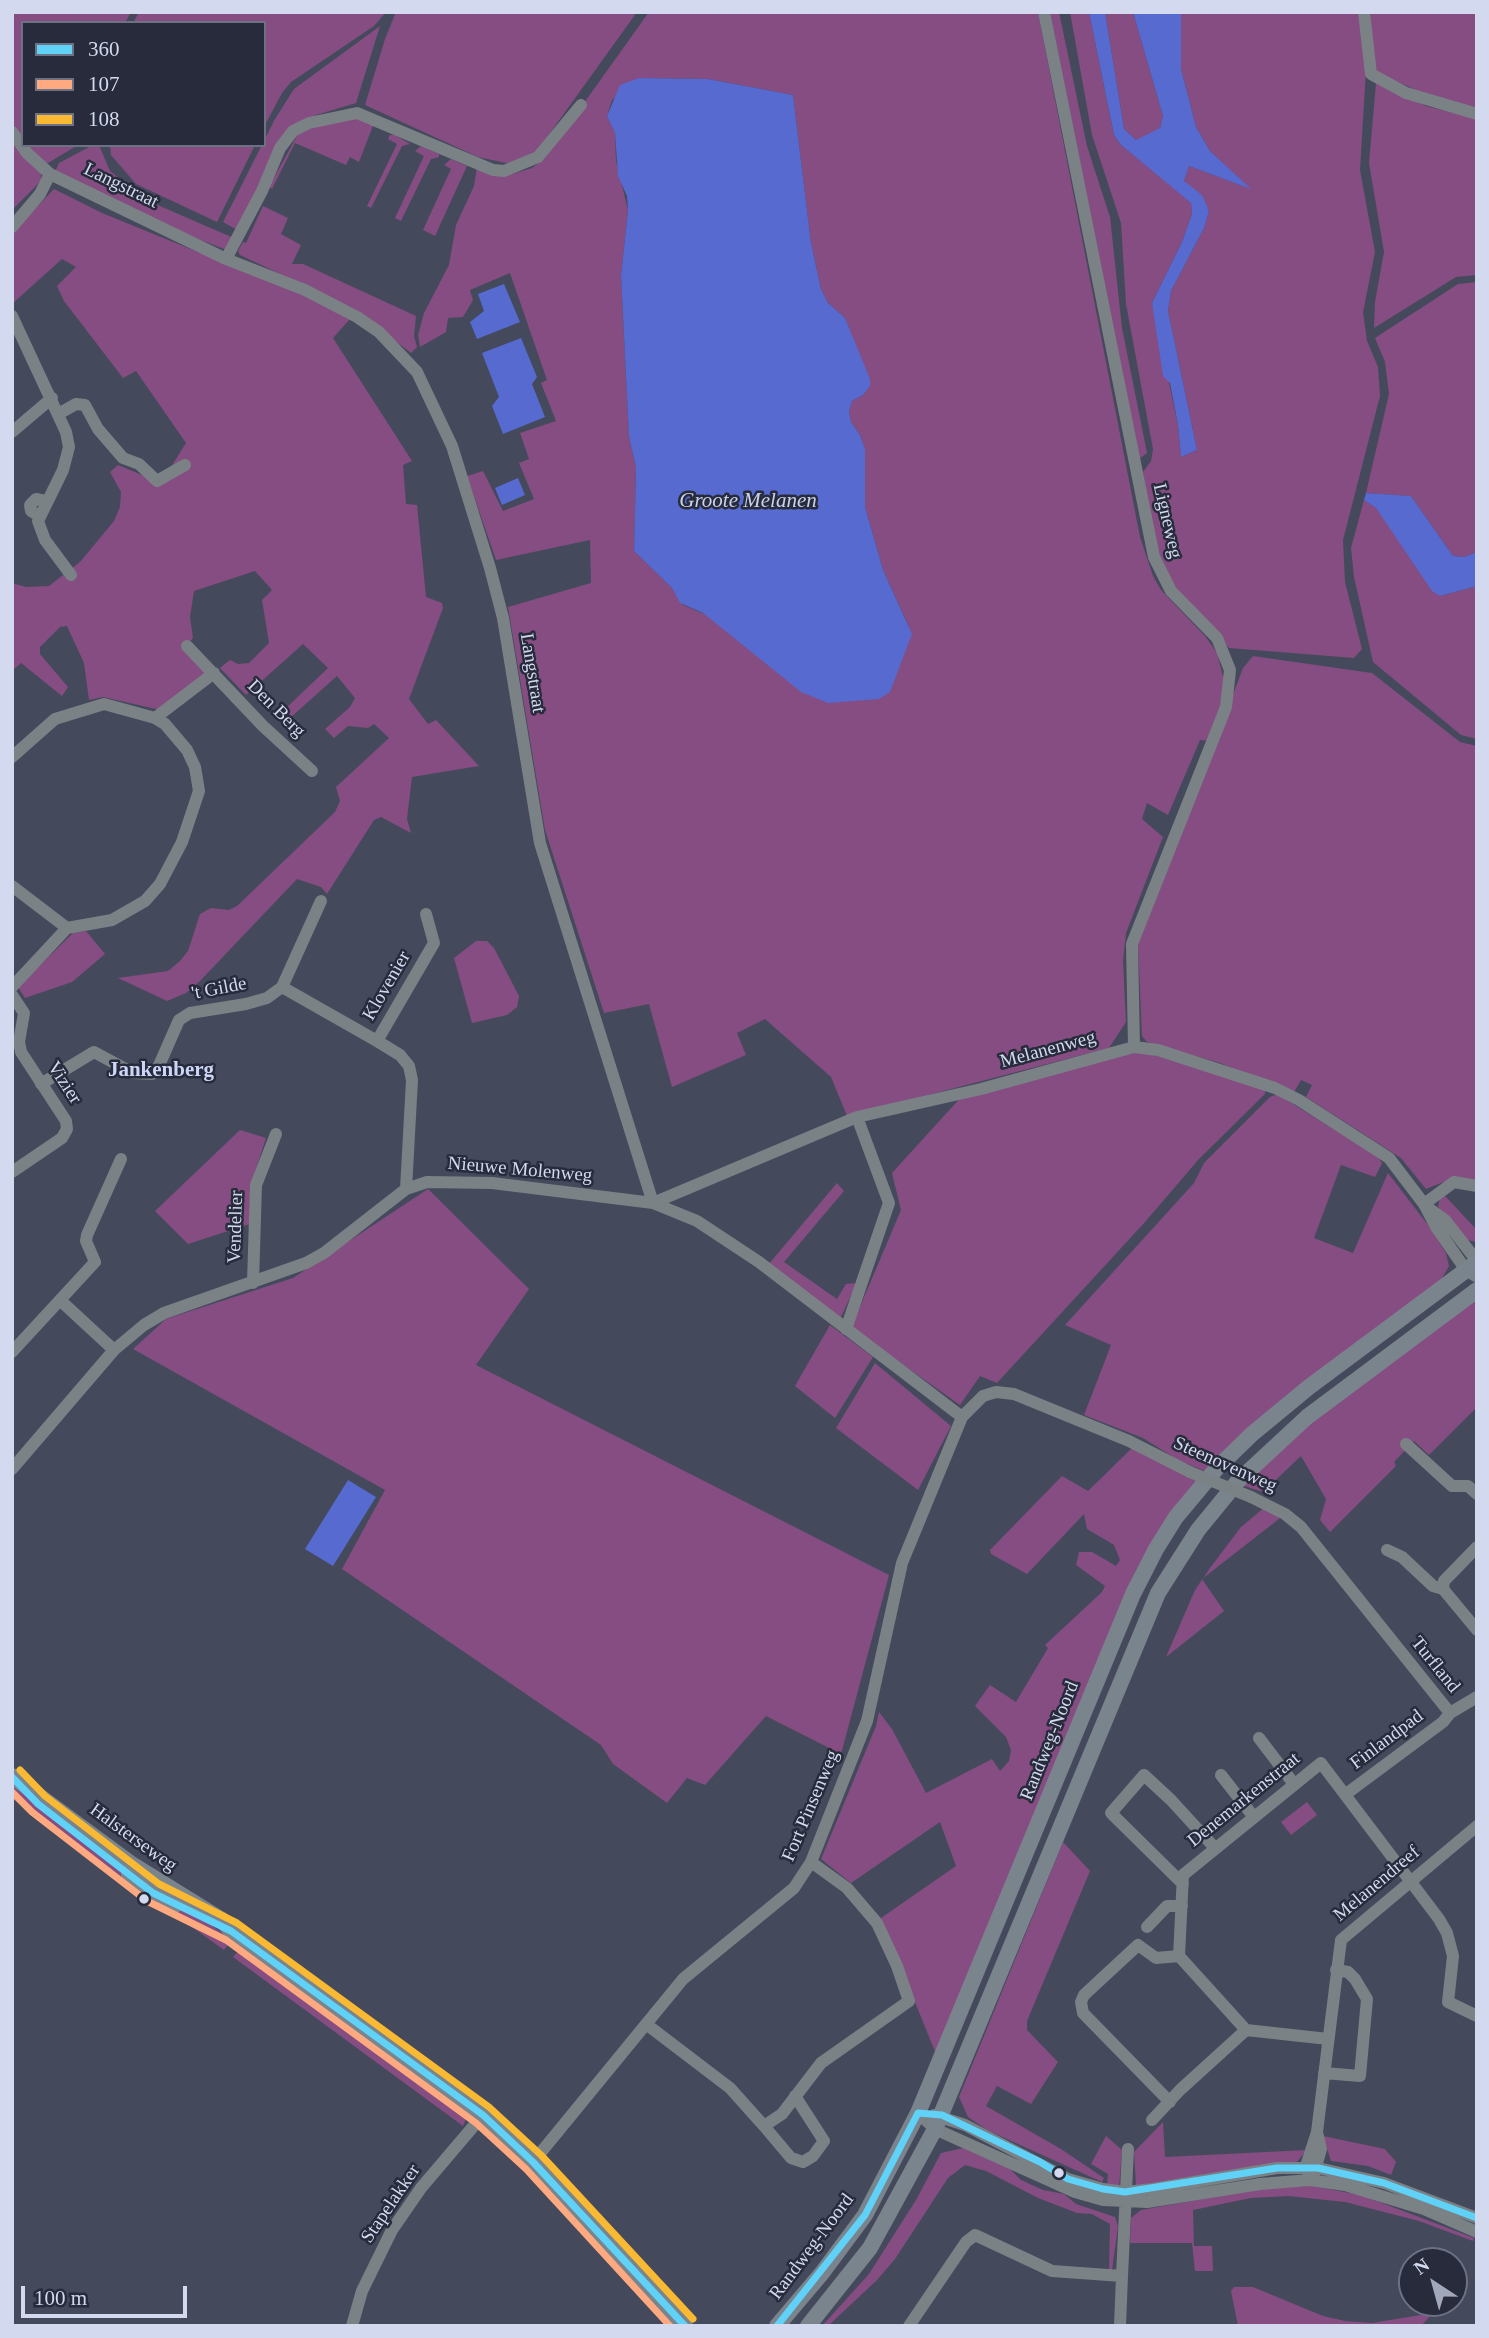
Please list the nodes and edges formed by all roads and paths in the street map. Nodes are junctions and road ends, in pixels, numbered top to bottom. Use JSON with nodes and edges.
{"nodes":[{"id":1,"x":1044,"y":12,"type":"edge"},
{"id":2,"x":1364,"y":12,"type":"edge"},
{"id":3,"x":581,"y":105,"type":"dead end"},
{"id":4,"x":1477,"y":114,"type":"edge"},
{"id":5,"x":23,"y":147,"type":"edge"},
{"id":6,"x":50,"y":174,"type":"junction"},
{"id":7,"x":12,"y":227,"type":"edge"},
{"id":8,"x":226,"y":258,"type":"junction"},
{"id":9,"x":12,"y":316,"type":"edge"},
{"id":10,"x":24,"y":335,"type":"junction"},
{"id":11,"x":12,"y":346,"type":"edge"},
{"id":12,"x":52,"y":398,"type":"junction"},
{"id":13,"x":60,"y":413,"type":"junction"},
{"id":14,"x":12,"y":432,"type":"edge"},
{"id":15,"x":185,"y":466,"type":"dead end"},
{"id":16,"x":71,"y":575,"type":"dead end"},
{"id":17,"x":187,"y":646,"type":"dead end"},
{"id":18,"x":214,"y":673,"type":"junction"},
{"id":19,"x":155,"y":718,"type":"junction"},
{"id":20,"x":12,"y":757,"type":"edge"},
{"id":21,"x":312,"y":771,"type":"dead end"},
{"id":22,"x":12,"y":886,"type":"edge"},
{"id":23,"x":321,"y":901,"type":"dead end"},
{"id":24,"x":426,"y":914,"type":"dead end"},
{"id":25,"x":67,"y":928,"type":"junction"},
{"id":26,"x":282,"y":987,"type":"junction"},
{"id":27,"x":12,"y":988,"type":"edge"},
{"id":28,"x":12,"y":995,"type":"edge"},
{"id":29,"x":377,"y":1041,"type":"junction"},
{"id":30,"x":1134,"y":1047,"type":"junction"},
{"id":31,"x":41,"y":1084,"type":"junction"},
{"id":32,"x":857,"y":1117,"type":"junction"},
{"id":33,"x":275,"y":1134,"type":"dead end"},
{"id":34,"x":121,"y":1159,"type":"dead end"},
{"id":35,"x":12,"y":1172,"type":"edge"},
{"id":36,"x":1477,"y":1186,"type":"edge"},
{"id":37,"x":406,"y":1188,"type":"junction"},
{"id":38,"x":653,"y":1203,"type":"junction"},
{"id":39,"x":1424,"y":1204,"type":"junction"},
{"id":40,"x":1474,"y":1268,"type":"edge"},
{"id":41,"x":253,"y":1283,"type":"junction"},
{"id":42,"x":1477,"y":1290,"type":"edge"},
{"id":43,"x":62,"y":1302,"type":"junction"},
{"id":44,"x":846,"y":1329,"type":"junction"},
{"id":45,"x":114,"y":1350,"type":"junction"},
{"id":46,"x":12,"y":1352,"type":"edge"},
{"id":47,"x":996,"y":1392,"type":"joint"},
{"id":48,"x":962,"y":1416,"type":"junction"},
{"id":49,"x":1406,"y":1444,"type":"dead end"},
{"id":50,"x":12,"y":1469,"type":"edge"},
{"id":51,"x":1477,"y":1494,"type":"edge"},
{"id":52,"x":1477,"y":1547,"type":"edge"},
{"id":53,"x":1387,"y":1550,"type":"dead end"},
{"id":54,"x":1443,"y":1589,"type":"junction"},
{"id":55,"x":1477,"y":1630,"type":"edge"},
{"id":56,"x":1391,"y":1640,"type":"joint"},
{"id":57,"x":1477,"y":1697,"type":"edge"},
{"id":58,"x":1450,"y":1713,"type":"junction"},
{"id":59,"x":1259,"y":1738,"type":"dead end"},
{"id":60,"x":1221,"y":1775,"type":"dead end"},
{"id":61,"x":12,"y":1777,"type":"edge"},
{"id":62,"x":1294,"y":1784,"type":"junction"},
{"id":63,"x":1346,"y":1794,"type":"junction"},
{"id":64,"x":1254,"y":1816,"type":"junction"},
{"id":65,"x":1477,"y":1826,"type":"edge"},
{"id":66,"x":1215,"y":1848,"type":"junction"},
{"id":67,"x":811,"y":1863,"type":"junction"},
{"id":68,"x":1412,"y":1880,"type":"junction"},
{"id":69,"x":1183,"y":1884,"type":"junction"},
{"id":70,"x":1182,"y":1906,"type":"junction"},
{"id":71,"x":1147,"y":1927,"type":"dead end"},
{"id":72,"x":1179,"y":1956,"type":"junction"},
{"id":73,"x":1336,"y":1969,"type":"junction"},
{"id":74,"x":1477,"y":2016,"type":"edge"},
{"id":75,"x":646,"y":2024,"type":"junction"},
{"id":76,"x":1246,"y":2030,"type":"junction"},
{"id":77,"x":1328,"y":2039,"type":"junction"},
{"id":78,"x":1324,"y":2073,"type":"junction"},
{"id":79,"x":795,"y":2096,"type":"junction"},
{"id":80,"x":1170,"y":2102,"type":"junction"},
{"id":81,"x":918,"y":2113,"type":"junction"},
{"id":82,"x":483,"y":2115,"type":"junction"},
{"id":83,"x":1152,"y":2120,"type":"dead end"},
{"id":84,"x":938,"y":2122,"type":"junction"},
{"id":85,"x":764,"y":2126,"type":"junction"},
{"id":86,"x":1128,"y":2149,"type":"dead end"},
{"id":87,"x":533,"y":2162,"type":"junction"},
{"id":88,"x":1312,"y":2172,"type":"junction"},
{"id":89,"x":1125,"y":2197,"type":"junction"},
{"id":90,"x":1477,"y":2218,"type":"edge"},
{"id":91,"x":1477,"y":2232,"type":"edge"},
{"id":92,"x":1122,"y":2276,"type":"junction"},
{"id":93,"x":912,"y":2322,"type":"edge"},
{"id":94,"x":352,"y":2326,"type":"edge"},
{"id":95,"x":685,"y":2326,"type":"edge"},
{"id":96,"x":777,"y":2326,"type":"edge"},
{"id":97,"x":808,"y":2326,"type":"edge"},
{"id":98,"x":929,"y":2326,"type":"edge"},
{"id":99,"x":1120,"y":2326,"type":"edge"}],
"edges":[{"from":1,"to":30,"type":"street","name":"Ligneweg"},
{"from":2,"to":4,"type":"street"},
{"from":3,"to":8,"type":"street"},
{"from":5,"to":6,"type":"street","name":"Langstraat"},
{"from":6,"to":7,"type":"street"},
{"from":6,"to":8,"type":"street","name":"Langstraat"},
{"from":8,"to":38,"type":"street","name":"Langstraat"},
{"from":9,"to":10,"type":"street"},
{"from":10,"to":11,"type":"street"},
{"from":10,"to":12,"type":"street"},
{"from":12,"to":13,"type":"street"},
{"from":12,"to":14,"type":"street"},
{"from":13,"to":15,"type":"street"},
{"from":13,"to":16,"type":"street"},
{"from":17,"to":18,"type":"street","name":"Den Berg"},
{"from":18,"to":19,"type":"street"},
{"from":18,"to":21,"type":"street","name":"Den Berg"},
{"from":19,"to":20,"type":"street"},
{"from":19,"to":25,"type":"street"},
{"from":22,"to":25,"type":"street"},
{"from":23,"to":26,"type":"street"},
{"from":24,"to":29,"type":"street","name":"Klovenier"},
{"from":25,"to":27,"type":"street"},
{"from":26,"to":29,"type":"street"},
{"from":26,"to":31,"type":"street","name":"'t Gilde"},
{"from":28,"to":31,"type":"street","name":"Vizier"},
{"from":29,"to":37,"type":"street","name":"Klovenier"},
{"from":30,"to":32,"type":"street","name":"Melanenweg"},
{"from":30,"to":39,"type":"street","name":"Melanenweg"},
{"from":31,"to":35,"type":"street","name":"Vizier"},
{"from":32,"to":38,"type":"street","name":"Melanenweg"},
{"from":32,"to":44,"type":"street"},
{"from":33,"to":41,"type":"street","name":"Vendelier"},
{"from":34,"to":43,"type":"street"},
{"from":36,"to":39,"type":"street"},
{"from":37,"to":38,"type":"street","name":"Nieuwe Molenweg"},
{"from":37,"to":41,"type":"street","name":"Nieuwe Molenweg"},
{"from":38,"to":44,"type":"street","name":"Nieuwe Molenweg"},
{"from":39,"to":40,"type":"street","name":"Melanenweg"},
{"from":40,"to":81,"type":"main road","name":"Randweg-Noord"},
{"from":41,"to":45,"type":"street","name":"Nieuwe Molenweg"},
{"from":42,"to":84,"type":"main road"},
{"from":43,"to":45,"type":"street"},
{"from":43,"to":46,"type":"street"},
{"from":44,"to":48,"type":"street","name":"Nieuwe Molenweg"},
{"from":45,"to":50,"type":"street","name":"Nieuwe Molenweg"},
{"from":47,"to":48,"type":"street","name":"Fort Pinsenweg"},
{"from":47,"to":56,"type":"street","name":"Steenovenweg","bridge":true},
{"from":48,"to":67,"type":"street","name":"Fort Pinsenweg"},
{"from":49,"to":51,"type":"street"},
{"from":52,"to":54,"type":"street"},
{"from":53,"to":54,"type":"street"},
{"from":54,"to":55,"type":"street"},
{"from":56,"to":58,"type":"street","name":"Turfland"},
{"from":57,"to":58,"type":"street","name":"Finlandpad"},
{"from":58,"to":63,"type":"street","name":"Finlandpad"},
{"from":59,"to":62,"type":"street"},
{"from":60,"to":64,"type":"street"},
{"from":61,"to":82,"type":"main road","name":"Halsterseweg"},
{"from":62,"to":63,"type":"street","name":"Denemarkenstraat"},
{"from":62,"to":64,"type":"street","name":"Denemarkenstraat"},
{"from":63,"to":68,"type":"street","name":"Denemarkenstraat"},
{"from":64,"to":66,"type":"street","name":"Denemarkenstraat"},
{"from":65,"to":68,"type":"street","name":"Melanendreef"},
{"from":66,"to":69,"type":"street","name":"Denemarkenstraat"},
{"from":66,"to":69,"type":"street"},
{"from":67,"to":75,"type":"street","name":"Fort Pinsenweg"},
{"from":67,"to":79,"type":"street"},
{"from":68,"to":73,"type":"street","name":"Melanendreef"},
{"from":68,"to":74,"type":"street","name":"Denemarkenstraat"},
{"from":69,"to":70,"type":"street"},
{"from":70,"to":71,"type":"street"},
{"from":70,"to":72,"type":"street"},
{"from":72,"to":76,"type":"street"},
{"from":72,"to":80,"type":"street"},
{"from":73,"to":77,"type":"street","name":"Melanendreef"},
{"from":73,"to":78,"type":"street"},
{"from":75,"to":85,"type":"street"},
{"from":75,"to":87,"type":"street","name":"Fort Pinsenweg"},
{"from":76,"to":77,"type":"street"},
{"from":76,"to":80,"type":"street"},
{"from":77,"to":78,"type":"street","name":"Melanendreef"},
{"from":78,"to":88,"type":"street","name":"Melanendreef"},
{"from":79,"to":85,"type":"street"},
{"from":79,"to":85,"type":"street"},
{"from":80,"to":83,"type":"street"},
{"from":81,"to":84,"type":"street"},
{"from":81,"to":96,"type":"main road","name":"Randweg-Noord"},
{"from":82,"to":87,"type":"main road","name":"Halsterseweg"},
{"from":82,"to":94,"type":"street","name":"Stapelakker"},
{"from":84,"to":89,"type":"street"},
{"from":84,"to":97,"type":"main road"},
{"from":86,"to":89,"type":"street"},
{"from":87,"to":95,"type":"main road","name":"Halsterseweg"},
{"from":88,"to":89,"type":"street"},
{"from":88,"to":90,"type":"street"},
{"from":88,"to":91,"type":"street"},
{"from":89,"to":92,"type":"street"},
{"from":92,"to":93,"type":"street"},
{"from":92,"to":99,"type":"street"},
{"from":93,"to":98,"type":"street"}]}
